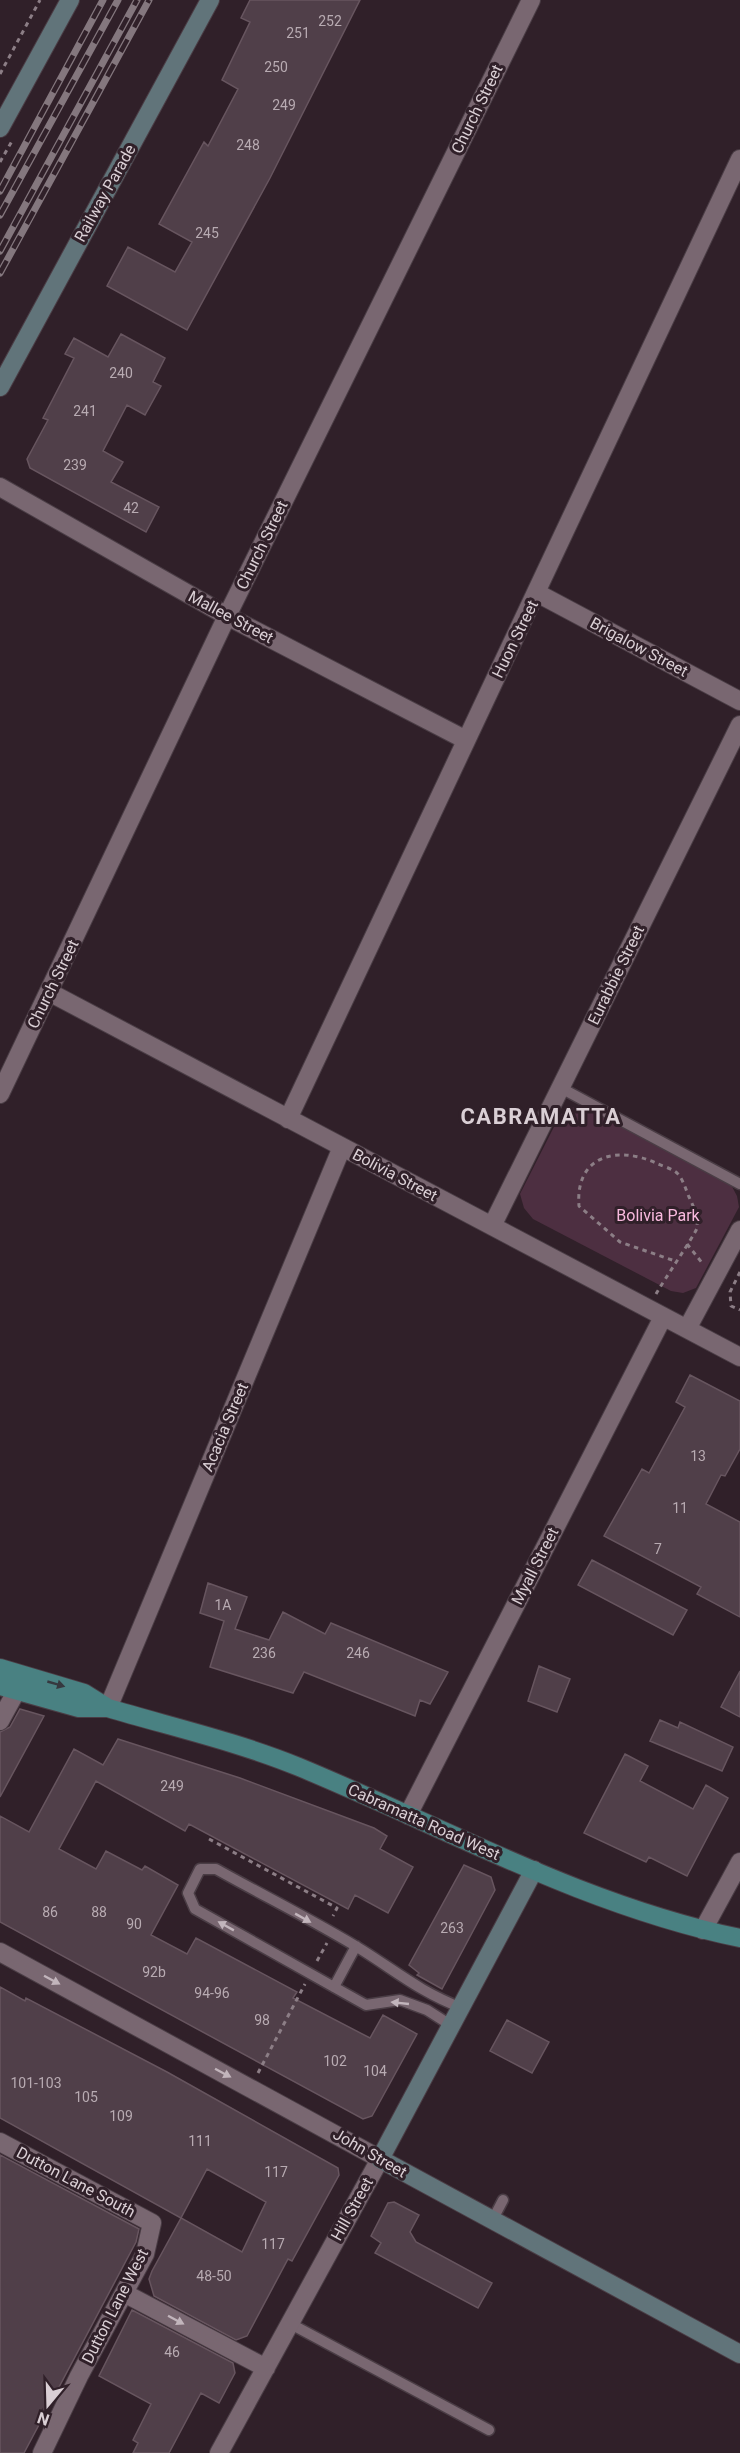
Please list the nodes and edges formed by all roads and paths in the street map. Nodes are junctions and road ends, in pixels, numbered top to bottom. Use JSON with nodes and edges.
{"nodes":[{"id":1,"x":40,"y":0,"type":"edge"},
{"id":2,"x":70,"y":0,"type":"edge"},
{"id":3,"x":210,"y":0,"type":"edge"},
{"id":4,"x":531,"y":0,"type":"edge"},
{"id":5,"x":0,"y":74,"type":"edge"},
{"id":6,"x":0,"y":128,"type":"edge"},
{"id":7,"x":740,"y":159,"type":"edge"},
{"id":8,"x":0,"y":387,"type":"edge"},
{"id":9,"x":0,"y":487,"type":"edge"},
{"id":10,"x":537,"y":593,"type":"junction"},
{"id":11,"x":227,"y":616,"type":"junction"},
{"id":12,"x":740,"y":701,"type":"edge"},
{"id":13,"x":740,"y":724,"type":"edge"},
{"id":14,"x":466,"y":740,"type":"junction"},
{"id":15,"x":49,"y":992,"type":"junction"},
{"id":16,"x":561,"y":1088,"type":"junction"},
{"id":17,"x":0,"y":1094,"type":"edge"},
{"id":18,"x":288,"y":1119,"type":"junction"},
{"id":19,"x":342,"y":1147,"type":"junction"},
{"id":20,"x":740,"y":1184,"type":"edge"},
{"id":21,"x":492,"y":1226,"type":"junction"},
{"id":22,"x":740,"y":1230,"type":"edge"},
{"id":23,"x":687,"y":1245,"type":"junction"},
{"id":24,"x":675,"y":1261,"type":"junction"},
{"id":25,"x":740,"y":1271,"type":"edge"},
{"id":26,"x":714,"y":1279,"type":"junction"},
{"id":27,"x":740,"y":1311,"type":"edge"},
{"id":28,"x":656,"y":1313,"type":"junction"},
{"id":29,"x":687,"y":1329,"type":"junction"},
{"id":30,"x":740,"y":1357,"type":"edge"},
{"id":31,"x":0,"y":1668,"type":"edge"},
{"id":32,"x":8,"y":1688,"type":"edge"},
{"id":33,"x":108,"y":1708,"type":"junction"},
{"id":34,"x":0,"y":1720,"type":"edge"},
{"id":35,"x":408,"y":1815,"type":"junction"},
{"id":36,"x":209,"y":1839,"type":"dead end"},
{"id":37,"x":740,"y":1862,"type":"edge"},
{"id":38,"x":534,"y":1870,"type":"junction"},
{"id":39,"x":330,"y":1921,"type":"dead end"},
{"id":40,"x":703,"y":1930,"type":"junction"},
{"id":41,"x":740,"y":1938,"type":"edge"},
{"id":42,"x":328,"y":1941,"type":"dead end"},
{"id":43,"x":356,"y":1946,"type":"junction"},
{"id":44,"x":0,"y":1952,"type":"edge"},
{"id":45,"x":316,"y":1963,"type":"dead end"},
{"id":46,"x":334,"y":1987,"type":"junction"},
{"id":47,"x":302,"y":1992,"type":"dead end"},
{"id":48,"x":462,"y":2008,"type":"junction"},
{"id":49,"x":452,"y":2026,"type":"junction"},
{"id":50,"x":258,"y":2073,"type":"dead end"},
{"id":51,"x":0,"y":2142,"type":"edge"},
{"id":52,"x":380,"y":2159,"type":"junction"},
{"id":53,"x":503,"y":2200,"type":"dead end"},
{"id":54,"x":492,"y":2221,"type":"junction"},
{"id":55,"x":152,"y":2223,"type":"joint"},
{"id":56,"x":124,"y":2293,"type":"junction"},
{"id":57,"x":290,"y":2323,"type":"junction"},
{"id":58,"x":740,"y":2354,"type":"edge"},
{"id":59,"x":266,"y":2368,"type":"junction"},
{"id":60,"x":489,"y":2430,"type":"dead end"},
{"id":61,"x":42,"y":2453,"type":"edge"},
{"id":62,"x":219,"y":2453,"type":"edge"}],
"edges":[{"from":1,"to":5,"type":"path"},
{"from":2,"to":6,"type":"street"},
{"from":3,"to":8,"type":"street","name":"Railway Parade"},
{"from":4,"to":11,"type":"street","name":"Church Street"},
{"from":7,"to":10,"type":"street","name":"Huon Street"},
{"from":9,"to":11,"type":"street","name":"Mallee Street"},
{"from":10,"to":12,"type":"street","name":"Brigalow Street"},
{"from":10,"to":14,"type":"street","name":"Huon Street"},
{"from":11,"to":14,"type":"street","name":"Mallee Street"},
{"from":11,"to":15,"type":"street","name":"Church Street"},
{"from":13,"to":16,"type":"street","name":"Eurabbie Street"},
{"from":14,"to":18,"type":"street","name":"Huon Street"},
{"from":15,"to":17,"type":"street","name":"Church Street"},
{"from":15,"to":18,"type":"street","name":"Bolivia Street"},
{"from":16,"to":20,"type":"lane"},
{"from":16,"to":21,"type":"street","name":"Eurabbie Street"},
{"from":18,"to":19,"type":"street","name":"Bolivia Street"},
{"from":19,"to":21,"type":"street","name":"Bolivia Street"},
{"from":19,"to":33,"type":"street","name":"Acacia Street"},
{"from":21,"to":28,"type":"street","name":"Bolivia Street"},
{"from":22,"to":26,"type":"street"},
{"from":23,"to":24,"type":"path"},
{"from":23,"to":24,"type":"path"},
{"from":23,"to":26,"type":"path"},
{"from":24,"to":28,"type":"path"},
{"from":25,"to":27,"type":"path"},
{"from":26,"to":29,"type":"street"},
{"from":28,"to":29,"type":"street","name":"Bolivia Street"},
{"from":28,"to":35,"type":"street","name":"Myall Street"},
{"from":29,"to":30,"type":"street","name":"Bolivia Street"},
{"from":31,"to":33,"type":"main road","name":"Cabramatta Road West","one_way":true},
{"from":32,"to":33,"type":"main road","name":"Cabramatta Road West"},
{"from":32,"to":34,"type":"street"},
{"from":33,"to":35,"type":"main road","name":"Cabramatta Road West"},
{"from":35,"to":38,"type":"main road","name":"Cabramatta Road West"},
{"from":36,"to":39,"type":"path"},
{"from":37,"to":40,"type":"street"},
{"from":38,"to":40,"type":"main road","name":"Cabramatta Road West"},
{"from":38,"to":48,"type":"street","name":"Hill Street"},
{"from":40,"to":41,"type":"main road","name":"Cabramatta Road West"},
{"from":42,"to":45,"type":"path"},
{"from":43,"to":46,"type":"lane"},
{"from":46,"to":43,"type":"lane","one_way":true},
{"from":43,"to":48,"type":"lane"},
{"from":44,"to":52,"type":"street","name":"John Street","one_way":true},
{"from":49,"to":46,"type":"lane","one_way":true},
{"from":47,"to":50,"type":"path"},
{"from":48,"to":49,"type":"street","name":"Hill Street"},
{"from":49,"to":52,"type":"street","name":"Hill Street"},
{"from":51,"to":55,"type":"street","name":"Dutton Lane South"},
{"from":52,"to":54,"type":"street","name":"John Street"},
{"from":52,"to":57,"type":"street","name":"Hill Street"},
{"from":53,"to":54,"type":"lane"},
{"from":54,"to":58,"type":"street","name":"John Street"},
{"from":55,"to":56,"type":"street","name":"Dutton Lane West"},
{"from":56,"to":59,"type":"street","one_way":true},
{"from":56,"to":61,"type":"street","name":"Dutton Lane West"},
{"from":57,"to":59,"type":"street","name":"Hill Street"},
{"from":57,"to":60,"type":"lane"},
{"from":59,"to":62,"type":"street","name":"Hill Street"}]}
